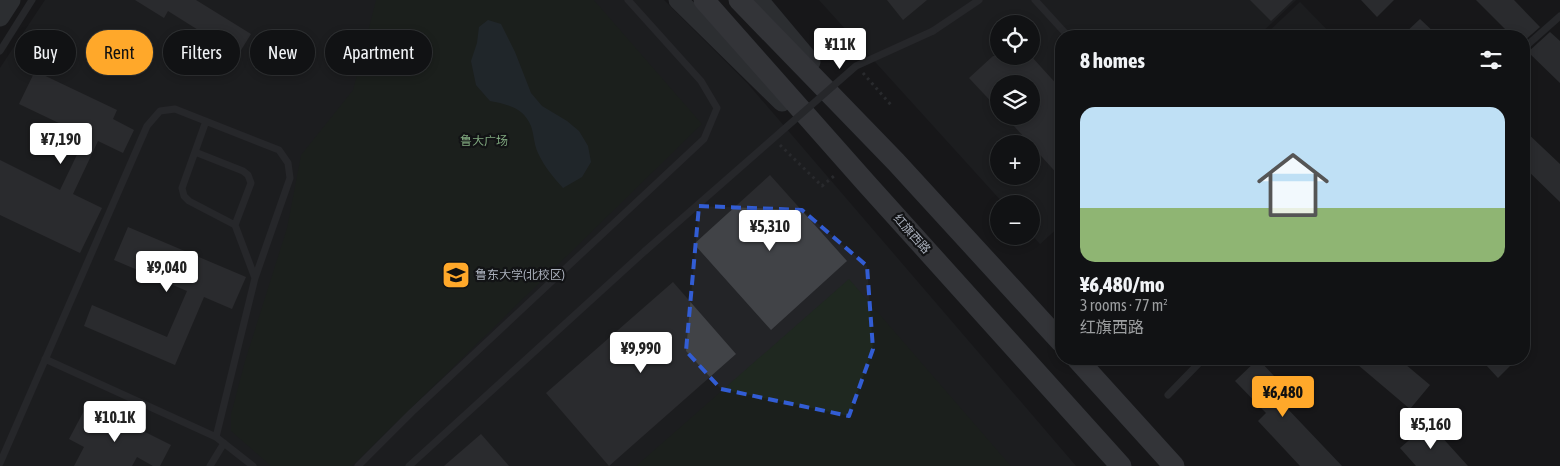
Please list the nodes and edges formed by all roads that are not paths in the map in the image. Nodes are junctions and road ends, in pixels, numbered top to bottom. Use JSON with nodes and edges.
{"nodes":[{"id":1,"x":10,"y":0,"type":"edge"},
{"id":2,"x":32,"y":0,"type":"edge"},
{"id":3,"x":628,"y":0,"type":"edge"},
{"id":4,"x":678,"y":0,"type":"edge"},
{"id":5,"x":704,"y":0,"type":"edge"},
{"id":6,"x":738,"y":0,"type":"edge"},
{"id":7,"x":759,"y":0,"type":"edge"},
{"id":8,"x":979,"y":0,"type":"edge"},
{"id":9,"x":1035,"y":0,"type":"edge"},
{"id":10,"x":1560,"y":16,"type":"edge"},
{"id":11,"x":0,"y":17,"type":"edge"},
{"id":12,"x":1062,"y":30,"type":"edge"},
{"id":13,"x":1530,"y":43,"type":"edge"},
{"id":14,"x":0,"y":51,"type":"edge"},
{"id":15,"x":206,"y":121,"type":"junction"},
{"id":16,"x":194,"y":152,"type":"junction"},
{"id":17,"x":896,"y":162,"type":"junction"},
{"id":18,"x":866,"y":183,"type":"junction"},
{"id":19,"x":235,"y":225,"type":"junction"},
{"id":20,"x":255,"y":278,"type":"junction"},
{"id":21,"x":1055,"y":335,"type":"edge"},
{"id":22,"x":45,"y":359,"type":"junction"},
{"id":23,"x":1081,"y":365,"type":"edge"},
{"id":24,"x":1197,"y":365,"type":"edge"},
{"id":25,"x":1168,"y":395,"type":"dead end"},
{"id":26,"x":216,"y":437,"type":"junction"},
{"id":27,"x":224,"y":443,"type":"junction"},
{"id":28,"x":0,"y":463,"type":"edge"},
{"id":29,"x":210,"y":466,"type":"edge"},
{"id":30,"x":253,"y":466,"type":"edge"},
{"id":31,"x":358,"y":466,"type":"edge"},
{"id":32,"x":409,"y":466,"type":"edge"},
{"id":33,"x":1121,"y":466,"type":"edge"},
{"id":34,"x":1174,"y":466,"type":"edge"}],
"edges":[{"from":1,"to":11,"type":"main road"},
{"from":2,"to":14,"type":"lane"},
{"from":3,"to":31,"type":"lane"},
{"from":4,"to":18,"type":"main road"},
{"from":5,"to":18,"type":"main road","name":"红旗西路"},
{"from":6,"to":17,"type":"main road"},
{"from":7,"to":17,"type":"main road"},
{"from":8,"to":32,"type":"lane","bridge":true},
{"from":9,"to":12,"type":"lane"},
{"from":10,"to":13,"type":"lane"},
{"from":15,"to":16,"type":"lane"},
{"from":15,"to":20,"type":"lane"},
{"from":15,"to":22,"type":"lane"},
{"from":16,"to":19,"type":"lane"},
{"from":16,"to":19,"type":"lane"},
{"from":17,"to":21,"type":"main road"},
{"from":18,"to":33,"type":"main road","name":"红旗西路"},
{"from":19,"to":20,"type":"lane"},
{"from":20,"to":26,"type":"lane"},
{"from":22,"to":26,"type":"lane"},
{"from":22,"to":28,"type":"lane"},
{"from":23,"to":34,"type":"main road"},
{"from":24,"to":25,"type":"lane"},
{"from":26,"to":27,"type":"lane"},
{"from":27,"to":29,"type":"lane"},
{"from":27,"to":30,"type":"lane"}]}
